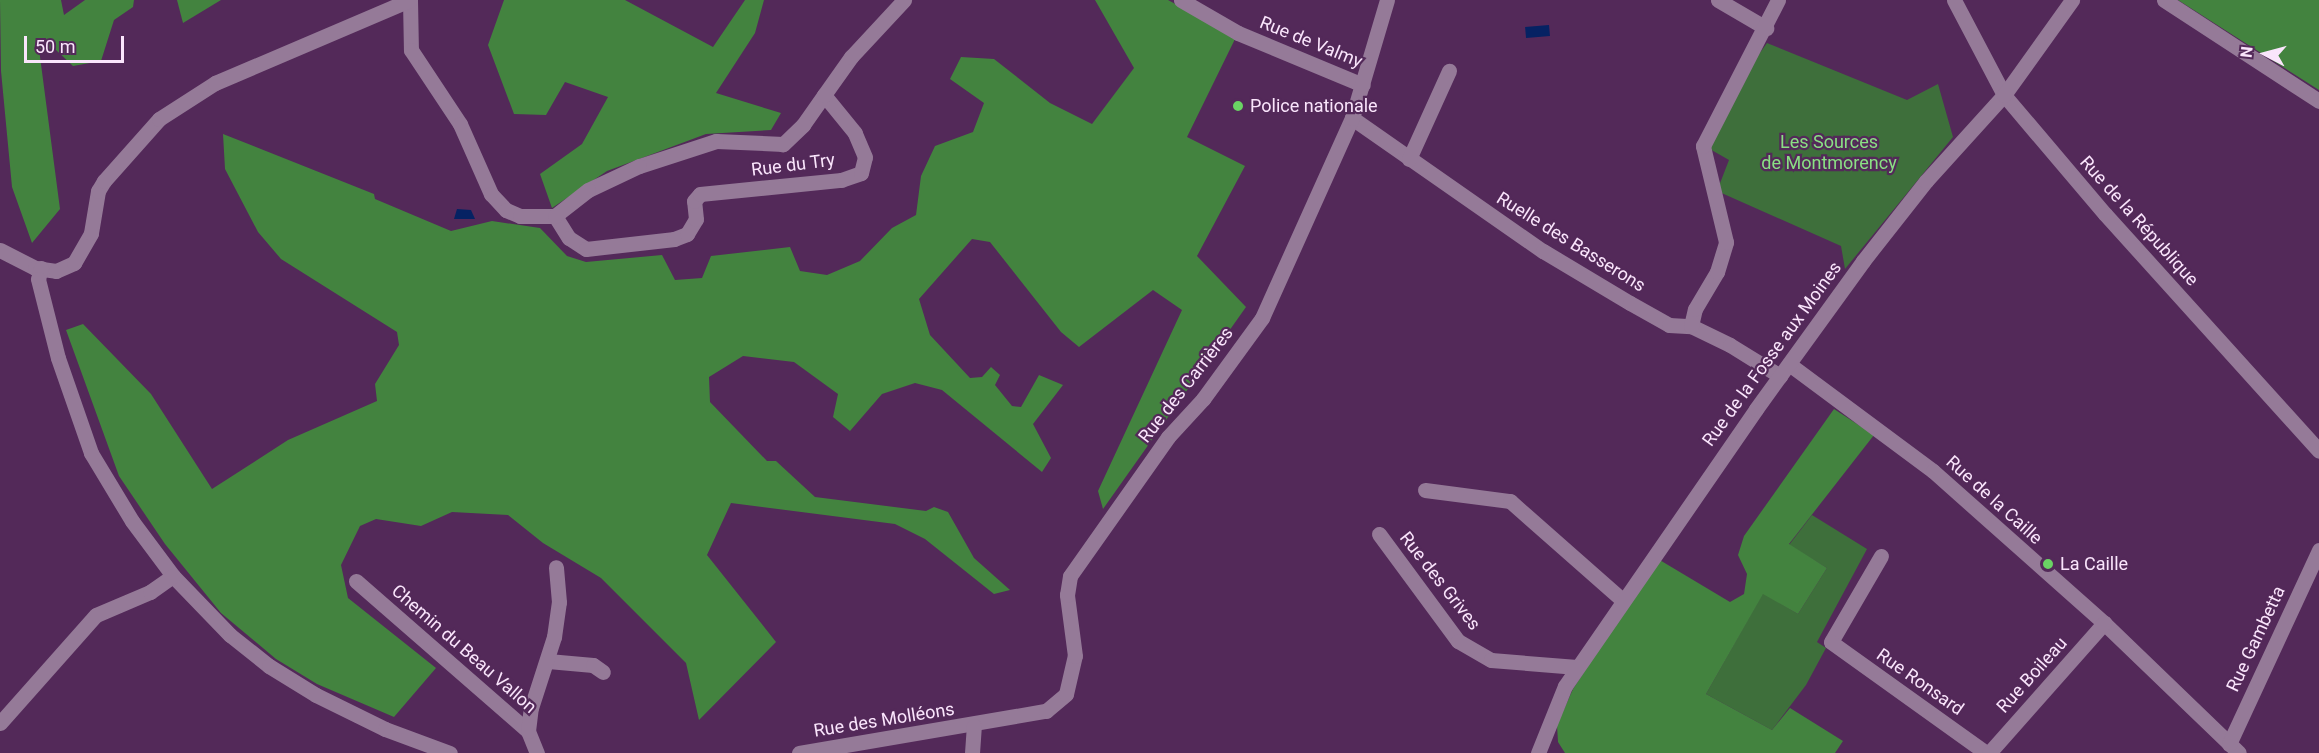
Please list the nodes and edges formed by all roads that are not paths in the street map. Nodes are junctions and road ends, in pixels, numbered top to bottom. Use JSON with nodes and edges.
{"nodes":[{"id":1,"x":410,"y":0,"type":"edge"},
{"id":2,"x":904,"y":0,"type":"edge"},
{"id":3,"x":1181,"y":0,"type":"edge"},
{"id":4,"x":1387,"y":0,"type":"edge"},
{"id":5,"x":1718,"y":0,"type":"edge"},
{"id":6,"x":1778,"y":0,"type":"edge"},
{"id":7,"x":1954,"y":0,"type":"edge"},
{"id":8,"x":2072,"y":0,"type":"edge"},
{"id":9,"x":2164,"y":0,"type":"edge"},
{"id":10,"x":1766,"y":28,"type":"junction"},
{"id":11,"x":1449,"y":70,"type":"dead end"},
{"id":12,"x":1363,"y":85,"type":"junction"},
{"id":13,"x":824,"y":95,"type":"junction"},
{"id":14,"x":2004,"y":95,"type":"junction"},
{"id":15,"x":2319,"y":101,"type":"edge"},
{"id":16,"x":1352,"y":118,"type":"junction"},
{"id":17,"x":1409,"y":159,"type":"junction"},
{"id":18,"x":555,"y":216,"type":"junction"},
{"id":19,"x":0,"y":250,"type":"edge"},
{"id":20,"x":41,"y":268,"type":"junction"},
{"id":21,"x":1691,"y":326,"type":"junction"},
{"id":22,"x":1785,"y":370,"type":"junction"},
{"id":23,"x":2319,"y":451,"type":"edge"},
{"id":24,"x":1425,"y":490,"type":"dead end"},
{"id":25,"x":1379,"y":534,"type":"dead end"},
{"id":26,"x":2319,"y":550,"type":"edge"},
{"id":27,"x":1881,"y":556,"type":"dead end"},
{"id":28,"x":555,"y":567,"type":"dead end"},
{"id":29,"x":172,"y":576,"type":"junction"},
{"id":30,"x":356,"y":581,"type":"dead end"},
{"id":31,"x":1622,"y":599,"type":"junction"},
{"id":32,"x":2104,"y":623,"type":"junction"},
{"id":33,"x":548,"y":661,"type":"junction"},
{"id":34,"x":1577,"y":667,"type":"junction"},
{"id":35,"x":603,"y":672,"type":"dead end"},
{"id":36,"x":0,"y":723,"type":"edge"},
{"id":37,"x":974,"y":726,"type":"junction"},
{"id":38,"x":528,"y":731,"type":"junction"},
{"id":39,"x":2234,"y":748,"type":"edge"},
{"id":40,"x":450,"y":753,"type":"edge"},
{"id":41,"x":537,"y":753,"type":"edge"},
{"id":42,"x":799,"y":753,"type":"edge"},
{"id":43,"x":972,"y":753,"type":"edge"},
{"id":44,"x":1538,"y":753,"type":"edge"},
{"id":45,"x":1988,"y":753,"type":"edge"}],
"edges":[{"from":1,"to":18,"type":"street"},
{"from":1,"to":20,"type":"street"},
{"from":2,"to":13,"type":"street"},
{"from":3,"to":12,"type":"street","name":"Rue de Valmy"},
{"from":4,"to":12,"type":"street","name":"Rue des Carrières"},
{"from":5,"to":10,"type":"street"},
{"from":6,"to":10,"type":"street"},
{"from":7,"to":14,"type":"street","name":"Rue de la République"},
{"from":8,"to":14,"type":"street","name":"Rue de la Fosse aux Moines"},
{"from":9,"to":15,"type":"street"},
{"from":10,"to":21,"type":"street"},
{"from":11,"to":17,"type":"street"},
{"from":12,"to":16,"type":"street","name":"Rue des Carrières"},
{"from":13,"to":18,"type":"street","name":"Rue du Try"},
{"from":13,"to":18,"type":"street","name":"Rue du Try"},
{"from":14,"to":22,"type":"street","name":"Rue de la Fosse aux Moines"},
{"from":14,"to":23,"type":"street","name":"Rue de la République"},
{"from":16,"to":17,"type":"street","name":"Ruelle des Basserons"},
{"from":16,"to":37,"type":"street","name":"Rue des Carrières"},
{"from":17,"to":21,"type":"street","name":"Ruelle des Basserons"},
{"from":19,"to":20,"type":"street"},
{"from":20,"to":29,"type":"street"},
{"from":21,"to":22,"type":"street","name":"Ruelle des Basserons"},
{"from":22,"to":31,"type":"street","name":"Rue de la Fosse aux Moines"},
{"from":22,"to":32,"type":"street","name":"Rue de la Caille"},
{"from":24,"to":31,"type":"street"},
{"from":25,"to":34,"type":"street","name":"Rue des Grives"},
{"from":26,"to":39,"type":"street","name":"Rue Gambetta"},
{"from":27,"to":45,"type":"street","name":"Rue Ronsard"},
{"from":28,"to":33,"type":"street"},
{"from":29,"to":36,"type":"street"},
{"from":29,"to":40,"type":"street"},
{"from":30,"to":38,"type":"street","name":"Chemin du Beau Vallon"},
{"from":31,"to":34,"type":"street","name":"Rue de la Fosse aux Moines"},
{"from":32,"to":39,"type":"street","name":"Rue de la Caille"},
{"from":32,"to":45,"type":"street","name":"Rue Boileau"},
{"from":33,"to":35,"type":"street"},
{"from":33,"to":38,"type":"street"},
{"from":34,"to":44,"type":"street","name":"Rue de la Fosse aux Moines"},
{"from":37,"to":42,"type":"street","name":"Rue des Molléons"},
{"from":37,"to":43,"type":"street"},
{"from":38,"to":41,"type":"street","name":"Chemin du Beau Vallon"}]}
